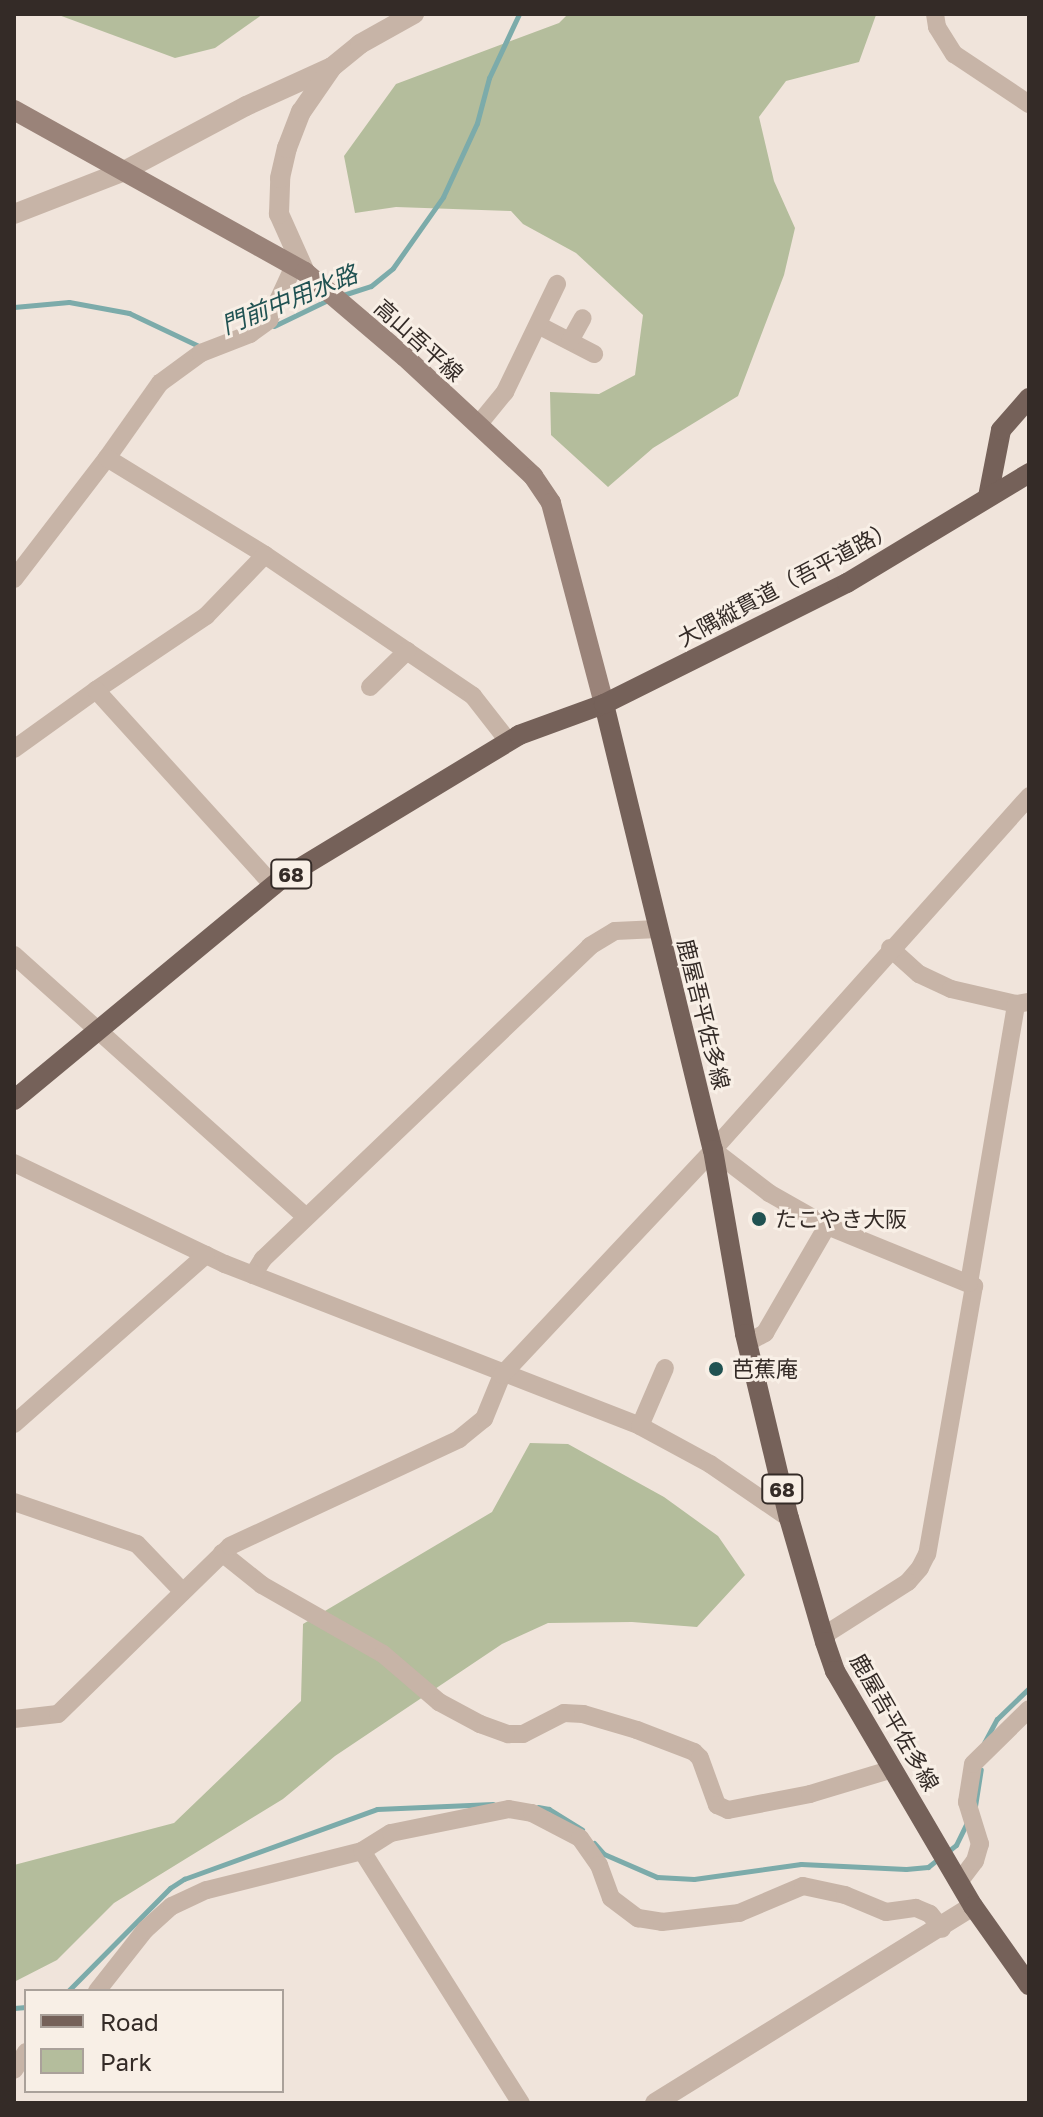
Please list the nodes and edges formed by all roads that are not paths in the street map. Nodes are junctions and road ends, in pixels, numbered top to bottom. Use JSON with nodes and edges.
{"nodes":[{"id":1,"x":414,"y":14,"type":"edge"},
{"id":2,"x":935,"y":14,"type":"edge"},
{"id":3,"x":332,"y":67,"type":"junction"},
{"id":4,"x":1029,"y":104,"type":"edge"},
{"id":5,"x":14,"y":110,"type":"edge"},
{"id":6,"x":122,"y":172,"type":"junction"},
{"id":7,"x":14,"y":214,"type":"edge"},
{"id":8,"x":300,"y":269,"type":"junction"},
{"id":9,"x":557,"y":284,"type":"dead end"},
{"id":10,"x":583,"y":318,"type":"dead end"},
{"id":11,"x":540,"y":326,"type":"junction"},
{"id":12,"x":570,"y":341,"type":"junction"},
{"id":13,"x":594,"y":354,"type":"dead end"},
{"id":14,"x":1029,"y":398,"type":"edge"},
{"id":15,"x":478,"y":425,"type":"junction"},
{"id":16,"x":107,"y":458,"type":"junction"},
{"id":17,"x":1029,"y":473,"type":"edge"},
{"id":18,"x":988,"y":497,"type":"junction"},
{"id":19,"x":265,"y":555,"type":"junction"},
{"id":20,"x":14,"y":579,"type":"edge"},
{"id":21,"x":407,"y":651,"type":"junction"},
{"id":22,"x":370,"y":687,"type":"dead end"},
{"id":23,"x":96,"y":690,"type":"junction"},
{"id":24,"x":604,"y":704,"type":"junction"},
{"id":25,"x":509,"y":742,"type":"junction"},
{"id":26,"x":14,"y":749,"type":"edge"},
{"id":27,"x":1029,"y":796,"type":"edge"},
{"id":28,"x":274,"y":886,"type":"junction"},
{"id":29,"x":658,"y":929,"type":"junction"},
{"id":30,"x":890,"y":948,"type":"junction"},
{"id":31,"x":14,"y":955,"type":"edge"},
{"id":32,"x":1023,"y":1003,"type":"edge"},
{"id":33,"x":95,"y":1029,"type":"junction"},
{"id":34,"x":14,"y":1100,"type":"edge"},
{"id":35,"x":713,"y":1150,"type":"junction"},
{"id":36,"x":14,"y":1163,"type":"edge"},
{"id":37,"x":306,"y":1217,"type":"junction"},
{"id":38,"x":827,"y":1226,"type":"junction"},
{"id":39,"x":206,"y":1255,"type":"junction"},
{"id":40,"x":253,"y":1275,"type":"junction"},
{"id":41,"x":969,"y":1283,"type":"junction"},
{"id":42,"x":747,"y":1343,"type":"junction"},
{"id":43,"x":665,"y":1368,"type":"dead end"},
{"id":44,"x":502,"y":1375,"type":"junction"},
{"id":45,"x":14,"y":1424,"type":"edge"},
{"id":46,"x":640,"y":1426,"type":"junction"},
{"id":47,"x":14,"y":1502,"type":"edge"},
{"id":48,"x":789,"y":1518,"type":"junction"},
{"id":49,"x":222,"y":1553,"type":"junction"},
{"id":50,"x":183,"y":1592,"type":"junction"},
{"id":51,"x":823,"y":1636,"type":"junction"},
{"id":52,"x":1029,"y":1709,"type":"edge"},
{"id":53,"x":14,"y":1719,"type":"edge"},
{"id":54,"x":893,"y":1769,"type":"junction"},
{"id":55,"x":362,"y":1851,"type":"junction"},
{"id":56,"x":959,"y":1882,"type":"junction"},
{"id":57,"x":973,"y":1906,"type":"junction"},
{"id":58,"x":942,"y":1929,"type":"junction"},
{"id":59,"x":1029,"y":1985,"type":"edge"},
{"id":60,"x":99,"y":1989,"type":"edge"},
{"id":61,"x":521,"y":2103,"type":"edge"},
{"id":62,"x":655,"y":2103,"type":"edge"}],
"edges":[{"from":1,"to":3,"type":"street"},
{"from":2,"to":4,"type":"street"},
{"from":3,"to":6,"type":"street"},
{"from":3,"to":8,"type":"street"},
{"from":5,"to":6,"type":"main road","name":"高山吾平線"},
{"from":6,"to":7,"type":"street"},
{"from":6,"to":8,"type":"main road","name":"高山吾平線"},
{"from":8,"to":15,"type":"main road","name":"高山吾平線"},
{"from":8,"to":16,"type":"street"},
{"from":9,"to":11,"type":"street"},
{"from":10,"to":12,"type":"street"},
{"from":11,"to":12,"type":"street"},
{"from":11,"to":15,"type":"street"},
{"from":12,"to":13,"type":"street"},
{"from":14,"to":18,"type":"main road"},
{"from":15,"to":24,"type":"main road","name":"高山吾平線"},
{"from":16,"to":19,"type":"street"},
{"from":16,"to":20,"type":"street"},
{"from":17,"to":18,"type":"main road","name":"大隅縦貫道（吾平道路）","number":"68"},
{"from":18,"to":24,"type":"main road","name":"大隅縦貫道（吾平道路）","number":"68"},
{"from":19,"to":21,"type":"street"},
{"from":19,"to":23,"type":"street"},
{"from":21,"to":22,"type":"street"},
{"from":21,"to":25,"type":"street"},
{"from":23,"to":26,"type":"street"},
{"from":23,"to":28,"type":"street"},
{"from":24,"to":25,"type":"main road","number":"68"},
{"from":24,"to":29,"type":"main road","name":"鹿屋吾平佐多線","number":"68"},
{"from":25,"to":28,"type":"main road","number":"68"},
{"from":27,"to":30,"type":"street"},
{"from":28,"to":33,"type":"main road","number":"68"},
{"from":29,"to":35,"type":"main road","name":"鹿屋吾平佐多線","number":"68"},
{"from":29,"to":37,"type":"street"},
{"from":30,"to":32,"type":"street"},
{"from":30,"to":35,"type":"street"},
{"from":31,"to":33,"type":"street"},
{"from":32,"to":41,"type":"street"},
{"from":33,"to":34,"type":"main road","number":"68"},
{"from":33,"to":37,"type":"street"},
{"from":35,"to":38,"type":"street"},
{"from":35,"to":42,"type":"main road","name":"鹿屋吾平佐多線","number":"68"},
{"from":35,"to":44,"type":"street"},
{"from":36,"to":39,"type":"street"},
{"from":37,"to":40,"type":"street"},
{"from":38,"to":41,"type":"street"},
{"from":38,"to":42,"type":"street"},
{"from":39,"to":40,"type":"street"},
{"from":39,"to":45,"type":"street"},
{"from":40,"to":44,"type":"street"},
{"from":41,"to":51,"type":"street"},
{"from":42,"to":48,"type":"main road","name":"鹿屋吾平佐多線","number":"68"},
{"from":43,"to":46,"type":"street"},
{"from":44,"to":46,"type":"street"},
{"from":44,"to":49,"type":"street"},
{"from":46,"to":48,"type":"street"},
{"from":47,"to":50,"type":"street"},
{"from":48,"to":51,"type":"main road","name":"鹿屋吾平佐多線","number":"68"},
{"from":49,"to":50,"type":"street"},
{"from":49,"to":54,"type":"street"},
{"from":50,"to":53,"type":"street"},
{"from":51,"to":54,"type":"main road","name":"鹿屋吾平佐多線","number":"68"},
{"from":52,"to":56,"type":"street"},
{"from":54,"to":56,"type":"main road","name":"鹿屋吾平佐多線","number":"68"},
{"from":55,"to":58,"type":"street"},
{"from":55,"to":60,"type":"street"},
{"from":55,"to":61,"type":"street"},
{"from":56,"to":57,"type":"main road","name":"鹿屋吾平佐多線","number":"68"},
{"from":57,"to":58,"type":"street"},
{"from":57,"to":59,"type":"main road","name":"鹿屋吾平佐多線","number":"68"},
{"from":58,"to":62,"type":"street"}]}
